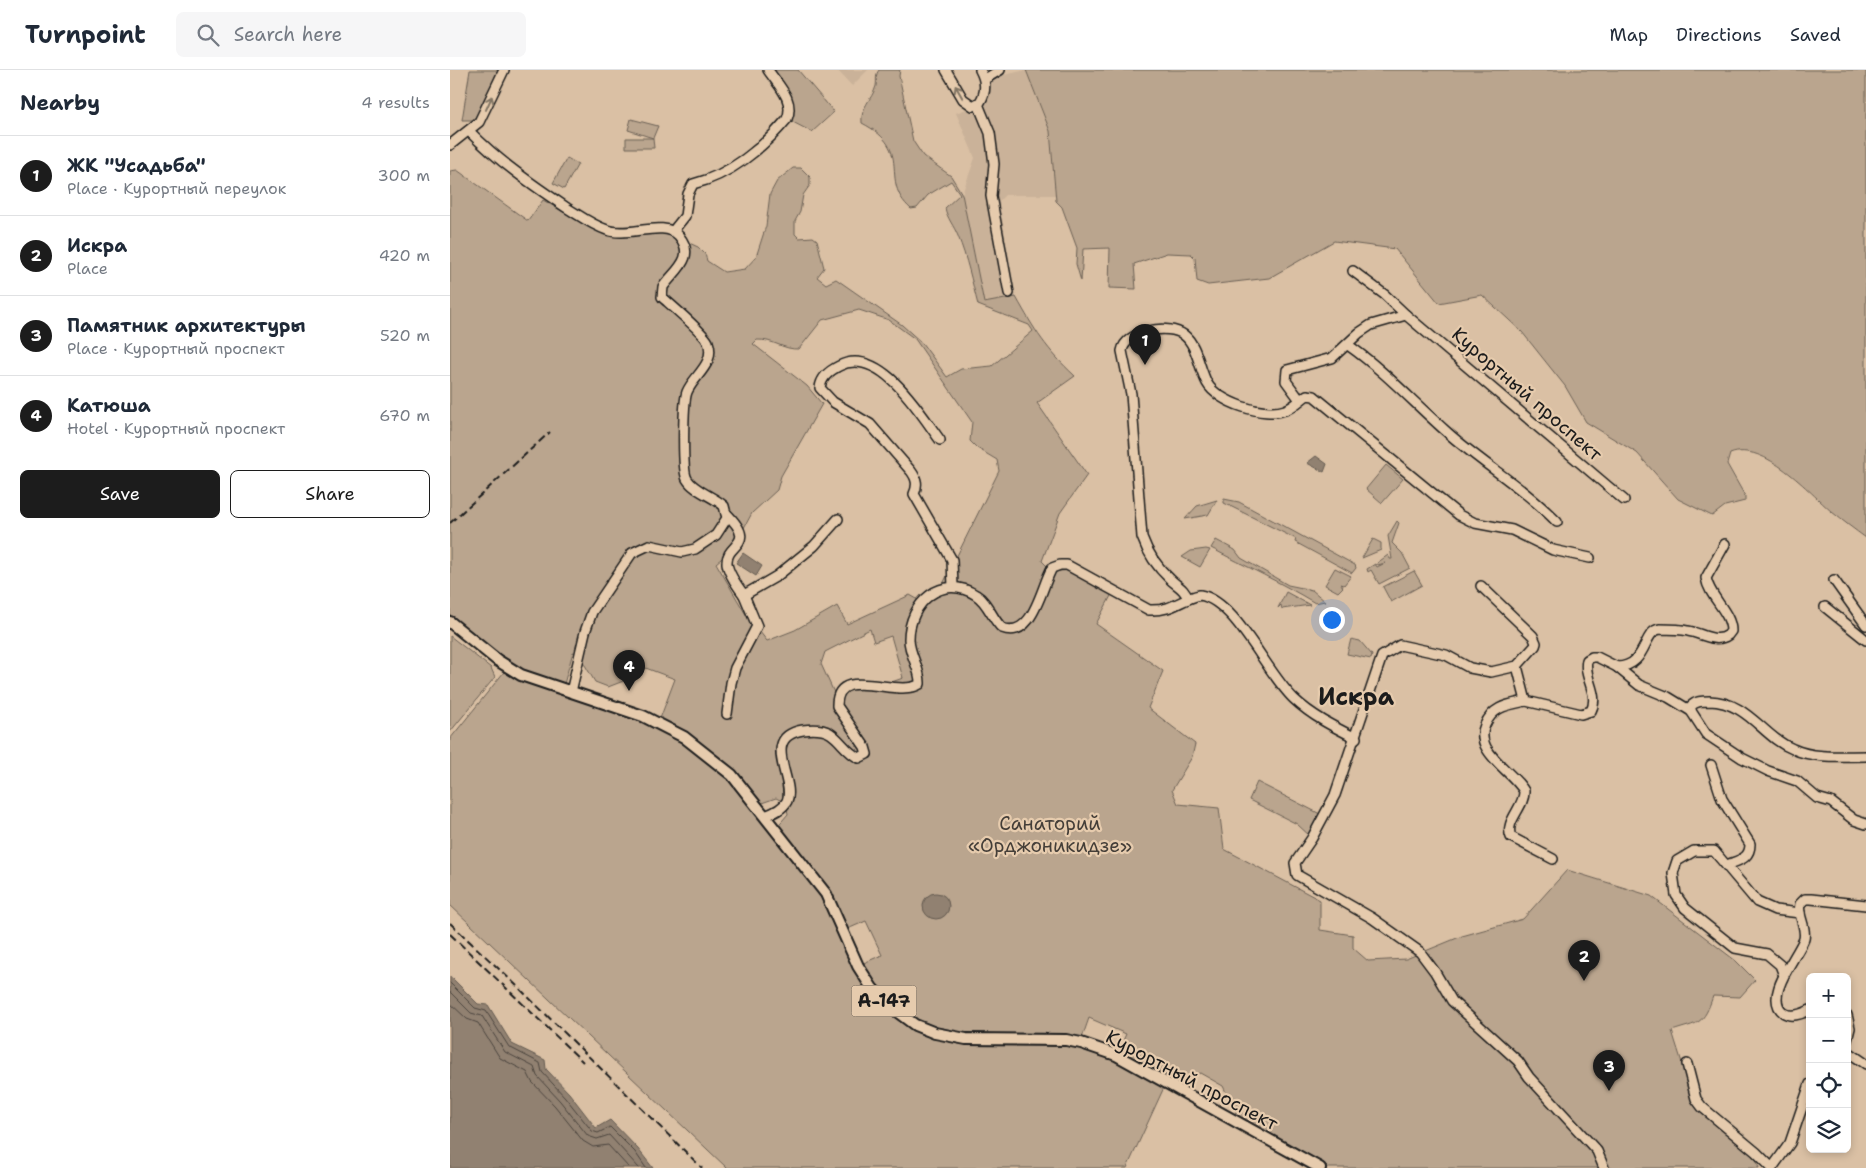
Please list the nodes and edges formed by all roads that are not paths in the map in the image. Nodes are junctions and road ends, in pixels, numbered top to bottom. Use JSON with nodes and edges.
{"nodes":[{"id":1,"x":504,"y":70,"type":"edge"},
{"id":2,"x":768,"y":70,"type":"edge"},
{"id":3,"x":946,"y":70,"type":"edge"},
{"id":4,"x":980,"y":70,"type":"edge"},
{"id":5,"x":1000,"y":70,"type":"edge"},
{"id":6,"x":984,"y":79,"type":"junction"},
{"id":7,"x":978,"y":104,"type":"junction"},
{"id":8,"x":468,"y":131,"type":"junction"},
{"id":9,"x":450,"y":145,"type":"edge"},
{"id":10,"x":673,"y":231,"type":"junction"},
{"id":11,"x":1352,"y":271,"type":"dead end"},
{"id":12,"x":1009,"y":293,"type":"dead end"},
{"id":13,"x":1406,"y":315,"type":"junction"},
{"id":14,"x":1348,"y":345,"type":"junction"},
{"id":15,"x":1300,"y":400,"type":"junction"},
{"id":16,"x":940,"y":440,"type":"dead end"},
{"id":17,"x":1624,"y":500,"type":"dead end"},
{"id":18,"x":726,"y":513,"type":"junction"},
{"id":19,"x":838,"y":519,"type":"dead end"},
{"id":20,"x":1557,"y":522,"type":"dead end"},
{"id":21,"x":1725,"y":544,"type":"dead end"},
{"id":22,"x":1590,"y":558,"type":"dead end"},
{"id":23,"x":1834,"y":580,"type":"dead end"},
{"id":24,"x":1481,"y":586,"type":"dead end"},
{"id":25,"x":953,"y":587,"type":"junction"},
{"id":26,"x":744,"y":595,"type":"junction"},
{"id":27,"x":1188,"y":600,"type":"junction"},
{"id":28,"x":1825,"y":607,"type":"dead end"},
{"id":29,"x":450,"y":622,"type":"edge"},
{"id":30,"x":1866,"y":625,"type":"edge"},
{"id":31,"x":1866,"y":640,"type":"edge"},
{"id":32,"x":1517,"y":666,"type":"junction"},
{"id":33,"x":1617,"y":667,"type":"junction"},
{"id":34,"x":570,"y":692,"type":"junction"},
{"id":35,"x":1526,"y":701,"type":"junction"},
{"id":36,"x":1691,"y":712,"type":"junction"},
{"id":37,"x":727,"y":714,"type":"dead end"},
{"id":38,"x":1356,"y":738,"type":"junction"},
{"id":39,"x":1866,"y":756,"type":"edge"},
{"id":40,"x":1711,"y":765,"type":"dead end"},
{"id":41,"x":765,"y":816,"type":"junction"},
{"id":42,"x":1866,"y":824,"type":"edge"},
{"id":43,"x":1553,"y":860,"type":"dead end"},
{"id":44,"x":1727,"y":865,"type":"junction"},
{"id":45,"x":1866,"y":906,"type":"edge"},
{"id":46,"x":1800,"y":912,"type":"junction"},
{"id":47,"x":1783,"y":974,"type":"junction"},
{"id":48,"x":1806,"y":1012,"type":"edge"},
{"id":49,"x":1851,"y":1055,"type":"edge"},
{"id":50,"x":1687,"y":1064,"type":"dead end"},
{"id":51,"x":1866,"y":1064,"type":"edge"},
{"id":52,"x":1806,"y":1098,"type":"edge"},
{"id":53,"x":1774,"y":1166,"type":"edge"},
{"id":54,"x":1320,"y":1168,"type":"edge"},
{"id":55,"x":1604,"y":1168,"type":"edge"}],
"edges":[{"from":8,"to":1,"type":"street","one_way":true},
{"from":2,"to":10,"type":"street"},
{"from":7,"to":3,"type":"street","one_way":true},
{"from":4,"to":6,"type":"street"},
{"from":5,"to":6,"type":"street"},
{"from":6,"to":7,"type":"street"},
{"from":7,"to":12,"type":"street"},
{"from":8,"to":9,"type":"street"},
{"from":8,"to":10,"type":"street"},
{"from":10,"to":18,"type":"street"},
{"from":11,"to":13,"type":"street","name":"Курортный проспект"},
{"from":13,"to":14,"type":"street"},
{"from":13,"to":17,"type":"street","name":"Курортный проспект"},
{"from":14,"to":15,"type":"street"},
{"from":14,"to":20,"type":"street"},
{"from":15,"to":22,"type":"street"},
{"from":15,"to":27,"type":"street"},
{"from":16,"to":25,"type":"street"},
{"from":18,"to":26,"type":"street"},
{"from":18,"to":34,"type":"street"},
{"from":19,"to":26,"type":"street"},
{"from":21,"to":33,"type":"street"},
{"from":23,"to":30,"type":"street"},
{"from":24,"to":32,"type":"street"},
{"from":25,"to":27,"type":"street"},
{"from":25,"to":41,"type":"street"},
{"from":26,"to":37,"type":"street"},
{"from":27,"to":38,"type":"street"},
{"from":28,"to":31,"type":"street"},
{"from":29,"to":34,"type":"main road","name":"Курортный проспект","number":"А-147"},
{"from":32,"to":35,"type":"street"},
{"from":32,"to":38,"type":"street"},
{"from":33,"to":35,"type":"street"},
{"from":33,"to":36,"type":"street"},
{"from":34,"to":41,"type":"main road","name":"Курортный проспект","number":"А-147"},
{"from":35,"to":43,"type":"street"},
{"from":36,"to":39,"type":"street"},
{"from":36,"to":42,"type":"street"},
{"from":38,"to":55,"type":"street"},
{"from":40,"to":44,"type":"street"},
{"from":41,"to":54,"type":"main road","name":"Курортный проспект","number":"А-147"},
{"from":44,"to":46,"type":"street"},
{"from":44,"to":47,"type":"street"},
{"from":45,"to":46,"type":"street"},
{"from":46,"to":47,"type":"street"},
{"from":47,"to":48,"type":"street"},
{"from":49,"to":51,"type":"street"},
{"from":50,"to":53,"type":"street"},
{"from":52,"to":53,"type":"street"}]}
